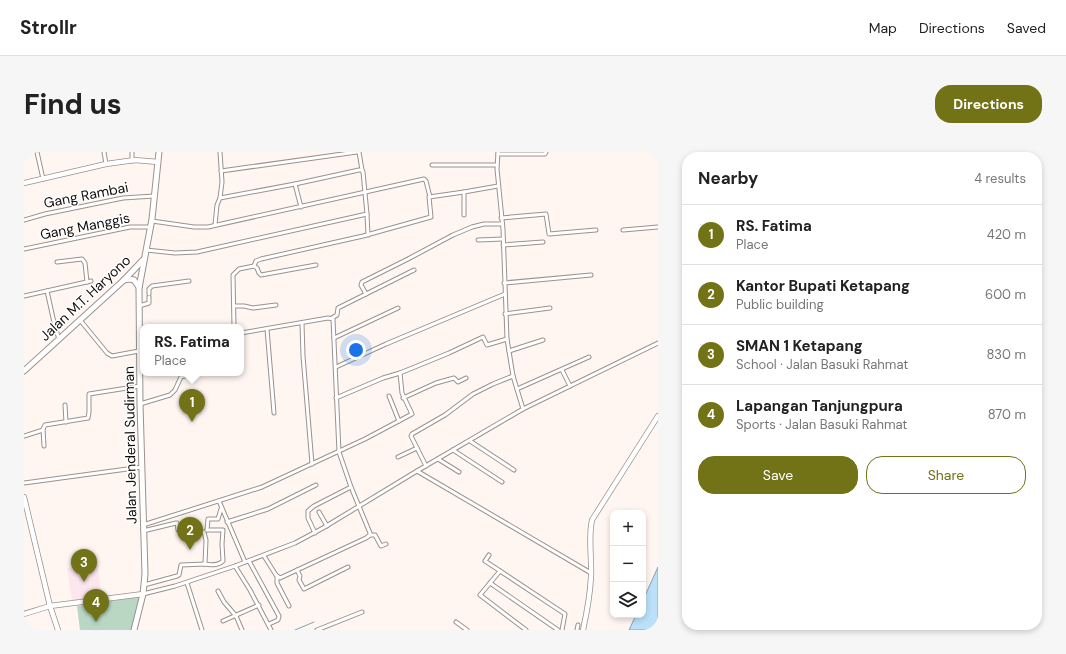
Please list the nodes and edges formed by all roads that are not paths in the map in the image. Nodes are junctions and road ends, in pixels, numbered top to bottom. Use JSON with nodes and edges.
{"nodes":[{"id":1,"x":37,"y":152,"type":"edge"},
{"id":2,"x":104,"y":152,"type":"edge"},
{"id":3,"x":132,"y":152,"type":"edge"},
{"id":4,"x":159,"y":152,"type":"edge"},
{"id":5,"x":220,"y":152,"type":"edge"},
{"id":6,"x":358,"y":152,"type":"edge"},
{"id":7,"x":546,"y":152,"type":"edge"},
{"id":8,"x":498,"y":153,"type":"edge"},
{"id":9,"x":132,"y":161,"type":"junction"},
{"id":10,"x":158,"y":162,"type":"junction"},
{"id":11,"x":106,"y":164,"type":"junction"},
{"id":12,"x":432,"y":165,"type":"dead end"},
{"id":13,"x":497,"y":165,"type":"junction"},
{"id":14,"x":362,"y":170,"type":"junction"},
{"id":15,"x":221,"y":171,"type":"junction"},
{"id":16,"x":43,"y":179,"type":"junction"},
{"id":17,"x":24,"y":183,"type":"edge"},
{"id":18,"x":295,"y":184,"type":"junction"},
{"id":19,"x":498,"y":186,"type":"junction"},
{"id":20,"x":365,"y":192,"type":"junction"},
{"id":21,"x":464,"y":192,"type":"junction"},
{"id":22,"x":154,"y":196,"type":"junction"},
{"id":23,"x":430,"y":197,"type":"junction"},
{"id":24,"x":220,"y":198,"type":"junction"},
{"id":25,"x":301,"y":207,"type":"junction"},
{"id":26,"x":366,"y":214,"type":"junction"},
{"id":27,"x":464,"y":215,"type":"dead end"},
{"id":28,"x":501,"y":218,"type":"junction"},
{"id":29,"x":24,"y":220,"type":"edge"},
{"id":30,"x":152,"y":220,"type":"junction"},
{"id":31,"x":502,"y":224,"type":"junction"},
{"id":32,"x":215,"y":225,"type":"junction"},
{"id":33,"x":151,"y":227,"type":"junction"},
{"id":34,"x":658,"y":227,"type":"edge"},
{"id":35,"x":596,"y":230,"type":"dead end"},
{"id":36,"x":623,"y":230,"type":"dead end"},
{"id":37,"x":368,"y":235,"type":"junction"},
{"id":38,"x":503,"y":239,"type":"junction"},
{"id":39,"x":478,"y":240,"type":"dead end"},
{"id":40,"x":543,"y":242,"type":"dead end"},
{"id":41,"x":503,"y":245,"type":"junction"},
{"id":42,"x":24,"y":249,"type":"edge"},
{"id":43,"x":146,"y":250,"type":"junction"},
{"id":44,"x":144,"y":259,"type":"junction"},
{"id":45,"x":58,"y":262,"type":"dead end"},
{"id":46,"x":316,"y":265,"type":"dead end"},
{"id":47,"x":254,"y":266,"type":"junction"},
{"id":48,"x":414,"y":270,"type":"dead end"},
{"id":49,"x":591,"y":275,"type":"dead end"},
{"id":50,"x":124,"y":280,"type":"junction"},
{"id":51,"x":189,"y":281,"type":"dead end"},
{"id":52,"x":504,"y":283,"type":"junction"},
{"id":53,"x":139,"y":288,"type":"junction"},
{"id":54,"x":47,"y":291,"type":"junction"},
{"id":55,"x":366,"y":294,"type":"junction"},
{"id":56,"x":505,"y":294,"type":"junction"},
{"id":57,"x":24,"y":296,"type":"edge"},
{"id":58,"x":276,"y":305,"type":"dead end"},
{"id":59,"x":139,"y":306,"type":"junction"},
{"id":60,"x":234,"y":306,"type":"junction"},
{"id":61,"x":398,"y":308,"type":"dead end"},
{"id":62,"x":550,"y":308,"type":"dead end"},
{"id":63,"x":505,"y":314,"type":"junction"},
{"id":64,"x":332,"y":318,"type":"junction"},
{"id":65,"x":80,"y":320,"type":"junction"},
{"id":66,"x":302,"y":323,"type":"junction"},
{"id":67,"x":234,"y":324,"type":"edge"},
{"id":68,"x":140,"y":328,"type":"edge"},
{"id":69,"x":267,"y":329,"type":"junction"},
{"id":70,"x":244,"y":333,"type":"edge"},
{"id":71,"x":334,"y":338,"type":"junction"},
{"id":72,"x":507,"y":338,"type":"junction"},
{"id":73,"x":59,"y":339,"type":"junction"},
{"id":74,"x":543,"y":340,"type":"dead end"},
{"id":75,"x":658,"y":344,"type":"edge"},
{"id":76,"x":140,"y":350,"type":"edge"},
{"id":77,"x":509,"y":350,"type":"junction"},
{"id":78,"x":589,"y":357,"type":"dead end"},
{"id":79,"x":336,"y":367,"type":"junction"},
{"id":80,"x":562,"y":370,"type":"junction"},
{"id":81,"x":24,"y":371,"type":"edge"},
{"id":82,"x":400,"y":373,"type":"junction"},
{"id":83,"x":140,"y":376,"type":"edge"},
{"id":84,"x":185,"y":376,"type":"edge"},
{"id":85,"x":513,"y":376,"type":"junction"},
{"id":86,"x":466,"y":378,"type":"dead end"},
{"id":87,"x":140,"y":386,"type":"junction"},
{"id":88,"x":570,"y":386,"type":"junction"},
{"id":89,"x":517,"y":389,"type":"junction"},
{"id":90,"x":389,"y":396,"type":"dead end"},
{"id":91,"x":336,"y":398,"type":"junction"},
{"id":92,"x":404,"y":398,"type":"junction"},
{"id":93,"x":140,"y":404,"type":"junction"},
{"id":94,"x":65,"y":405,"type":"dead end"},
{"id":95,"x":523,"y":409,"type":"junction"},
{"id":96,"x":274,"y":413,"type":"dead end"},
{"id":97,"x":658,"y":417,"type":"edge"},
{"id":98,"x":399,"y":421,"type":"junction"},
{"id":99,"x":66,"y":422,"type":"junction"},
{"id":100,"x":43,"y":430,"type":"junction"},
{"id":101,"x":24,"y":436,"type":"edge"},
{"id":102,"x":470,"y":441,"type":"junction"},
{"id":103,"x":44,"y":446,"type":"dead end"},
{"id":104,"x":418,"y":448,"type":"junction"},
{"id":105,"x":453,"y":450,"type":"junction"},
{"id":106,"x":339,"y":452,"type":"junction"},
{"id":107,"x":398,"y":458,"type":"dead end"},
{"id":108,"x":438,"y":459,"type":"junction"},
{"id":109,"x":312,"y":464,"type":"junction"},
{"id":110,"x":426,"y":466,"type":"junction"},
{"id":111,"x":142,"y":467,"type":"junction"},
{"id":112,"x":514,"y":470,"type":"dead end"},
{"id":113,"x":417,"y":471,"type":"junction"},
{"id":114,"x":459,"y":472,"type":"dead end"},
{"id":115,"x":502,"y":482,"type":"dead end"},
{"id":116,"x":24,"y":483,"type":"edge"},
{"id":117,"x":316,"y":485,"type":"dead end"},
{"id":118,"x":351,"y":487,"type":"junction"},
{"id":119,"x":24,"y":497,"type":"edge"},
{"id":120,"x":219,"y":501,"type":"junction"},
{"id":121,"x":359,"y":506,"type":"junction"},
{"id":122,"x":222,"y":508,"type":"junction"},
{"id":123,"x":319,"y":512,"type":"dead end"},
{"id":124,"x":227,"y":522,"type":"junction"},
{"id":125,"x":327,"y":526,"type":"junction"},
{"id":126,"x":143,"y":528,"type":"junction"},
{"id":127,"x":206,"y":532,"type":"junction"},
{"id":128,"x":315,"y":533,"type":"junction"},
{"id":129,"x":370,"y":535,"type":"junction"},
{"id":130,"x":386,"y":544,"type":"dead end"},
{"id":131,"x":489,"y":555,"type":"dead end"},
{"id":132,"x":264,"y":556,"type":"junction"},
{"id":133,"x":247,"y":562,"type":"junction"},
{"id":134,"x":203,"y":564,"type":"junction"},
{"id":135,"x":236,"y":566,"type":"junction"},
{"id":136,"x":348,"y":567,"type":"dead end"},
{"id":137,"x":297,"y":570,"type":"junction"},
{"id":138,"x":500,"y":571,"type":"junction"},
{"id":139,"x":591,"y":573,"type":"junction"},
{"id":140,"x":277,"y":577,"type":"junction"},
{"id":141,"x":186,"y":582,"type":"junction"},
{"id":142,"x":490,"y":583,"type":"junction"},
{"id":143,"x":144,"y":585,"type":"junction"},
{"id":144,"x":218,"y":591,"type":"dead end"},
{"id":145,"x":143,"y":594,"type":"junction"},
{"id":146,"x":258,"y":605,"type":"junction"},
{"id":147,"x":50,"y":606,"type":"junction"},
{"id":148,"x":289,"y":606,"type":"dead end"},
{"id":149,"x":362,"y":612,"type":"dead end"},
{"id":150,"x":24,"y":614,"type":"edge"},
{"id":151,"x":236,"y":616,"type":"junction"},
{"id":152,"x":223,"y":621,"type":"dead end"},
{"id":153,"x":456,"y":622,"type":"dead end"},
{"id":154,"x":269,"y":624,"type":"junction"},
{"id":155,"x":578,"y":625,"type":"dead end"},
{"id":156,"x":58,"y":630,"type":"edge"},
{"id":157,"x":134,"y":630,"type":"edge"},
{"id":158,"x":202,"y":630,"type":"edge"},
{"id":159,"x":242,"y":630,"type":"edge"},
{"id":160,"x":271,"y":630,"type":"edge"},
{"id":161,"x":317,"y":630,"type":"edge"},
{"id":162,"x":467,"y":630,"type":"edge"},
{"id":163,"x":526,"y":630,"type":"edge"},
{"id":164,"x":558,"y":630,"type":"edge"},
{"id":165,"x":562,"y":630,"type":"edge"},
{"id":166,"x":577,"y":630,"type":"edge"},
{"id":167,"x":583,"y":630,"type":"edge"}],
"edges":[{"from":1,"to":16,"type":"street"},
{"from":2,"to":11,"type":"street"},
{"from":3,"to":9,"type":"street"},
{"from":4,"to":10,"type":"main road","name":"Jalan Jenderal Sudirman"},
{"from":5,"to":15,"type":"street"},
{"from":6,"to":14,"type":"street"},
{"from":6,"to":15,"type":"street"},
{"from":7,"to":8,"type":"street"},
{"from":8,"to":13,"type":"street"},
{"from":9,"to":10,"type":"street"},
{"from":9,"to":11,"type":"street"},
{"from":10,"to":22,"type":"main road","name":"Jalan Jenderal Sudirman"},
{"from":11,"to":16,"type":"street"},
{"from":12,"to":13,"type":"street"},
{"from":13,"to":19,"type":"street"},
{"from":14,"to":18,"type":"street"},
{"from":14,"to":20,"type":"street"},
{"from":15,"to":24,"type":"street"},
{"from":16,"to":17,"type":"street"},
{"from":18,"to":24,"type":"street"},
{"from":18,"to":25,"type":"street"},
{"from":19,"to":21,"type":"street"},
{"from":19,"to":28,"type":"street"},
{"from":20,"to":23,"type":"street"},
{"from":20,"to":25,"type":"street"},
{"from":20,"to":26,"type":"street"},
{"from":21,"to":23,"type":"street"},
{"from":21,"to":27,"type":"street"},
{"from":22,"to":29,"type":"street","name":"Gang Rambai"},
{"from":22,"to":30,"type":"main road","name":"Jalan Jenderal Sudirman"},
{"from":23,"to":37,"type":"street"},
{"from":24,"to":32,"type":"street"},
{"from":25,"to":32,"type":"street"},
{"from":26,"to":37,"type":"street"},
{"from":26,"to":43,"type":"street"},
{"from":28,"to":31,"type":"street"},
{"from":28,"to":35,"type":"street"},
{"from":30,"to":32,"type":"street"},
{"from":30,"to":33,"type":"main road","name":"Jalan Jenderal Sudirman"},
{"from":31,"to":38,"type":"street"},
{"from":31,"to":55,"type":"street"},
{"from":33,"to":42,"type":"street","name":"Gang Manggis"},
{"from":33,"to":43,"type":"main road","name":"Jalan Jenderal Sudirman"},
{"from":34,"to":36,"type":"street"},
{"from":37,"to":47,"type":"street"},
{"from":38,"to":39,"type":"street"},
{"from":38,"to":41,"type":"street"},
{"from":40,"to":41,"type":"street"},
{"from":41,"to":52,"type":"street"},
{"from":43,"to":44,"type":"main road","name":"Jalan Jenderal Sudirman"},
{"from":44,"to":50,"type":"main road","name":"Jalan M.T. Haryono"},
{"from":44,"to":53,"type":"main road","name":"Jalan Jenderal Sudirman"},
{"from":45,"to":54,"type":"street"},
{"from":46,"to":47,"type":"street"},
{"from":47,"to":60,"type":"street"},
{"from":48,"to":55,"type":"street"},
{"from":49,"to":52,"type":"street"},
{"from":50,"to":53,"type":"main road"},
{"from":50,"to":65,"type":"main road","name":"Jalan M.T. Haryono"},
{"from":51,"to":59,"type":"street"},
{"from":52,"to":56,"type":"street"},
{"from":53,"to":59,"type":"main road","name":"Jalan Jenderal Sudirman"},
{"from":54,"to":57,"type":"street"},
{"from":54,"to":73,"type":"street"},
{"from":55,"to":64,"type":"street"},
{"from":56,"to":63,"type":"street"},
{"from":56,"to":79,"type":"street"},
{"from":58,"to":60,"type":"street"},
{"from":59,"to":68,"type":"main road","name":"Jalan Jenderal Sudirman"},
{"from":60,"to":67,"type":"street"},
{"from":61,"to":71,"type":"street"},
{"from":62,"to":63,"type":"street"},
{"from":63,"to":72,"type":"street"},
{"from":64,"to":66,"type":"street"},
{"from":64,"to":71,"type":"street"},
{"from":65,"to":73,"type":"main road","name":"Jalan M.T. Haryono"},
{"from":65,"to":76,"type":"street"},
{"from":66,"to":69,"type":"street"},
{"from":66,"to":109,"type":"street"},
{"from":69,"to":70,"type":"street"},
{"from":69,"to":96,"type":"street"},
{"from":71,"to":79,"type":"street"},
{"from":72,"to":77,"type":"street"},
{"from":72,"to":82,"type":"street"},
{"from":73,"to":81,"type":"main road","name":"Jalan M.T. Haryono"},
{"from":74,"to":77,"type":"street"},
{"from":75,"to":88,"type":"street"},
{"from":77,"to":85,"type":"street"},
{"from":78,"to":80,"type":"street"},
{"from":79,"to":91,"type":"street"},
{"from":80,"to":88,"type":"street"},
{"from":80,"to":89,"type":"street"},
{"from":82,"to":91,"type":"street"},
{"from":82,"to":92,"type":"street"},
{"from":83,"to":87,"type":"main road","name":"Jalan Jenderal Sudirman"},
{"from":84,"to":93,"type":"street"},
{"from":85,"to":89,"type":"street"},
{"from":85,"to":104,"type":"street"},
{"from":86,"to":92,"type":"street"},
{"from":87,"to":93,"type":"main road","name":"Jalan Jenderal Sudirman"},
{"from":87,"to":99,"type":"street"},
{"from":88,"to":95,"type":"street"},
{"from":89,"to":95,"type":"street"},
{"from":90,"to":98,"type":"street"},
{"from":91,"to":106,"type":"street"},
{"from":92,"to":98,"type":"street"},
{"from":93,"to":111,"type":"main road","name":"Jalan Jenderal Sudirman"},
{"from":94,"to":99,"type":"street"},
{"from":95,"to":102,"type":"street"},
{"from":97,"to":139,"type":"street"},
{"from":98,"to":106,"type":"street"},
{"from":99,"to":100,"type":"street"},
{"from":100,"to":101,"type":"street"},
{"from":100,"to":103,"type":"street"},
{"from":102,"to":105,"type":"street"},
{"from":102,"to":112,"type":"street"},
{"from":104,"to":107,"type":"street"},
{"from":104,"to":110,"type":"street"},
{"from":105,"to":108,"type":"street"},
{"from":105,"to":115,"type":"street"},
{"from":106,"to":109,"type":"street"},
{"from":106,"to":118,"type":"street"},
{"from":108,"to":110,"type":"street"},
{"from":108,"to":114,"type":"street"},
{"from":109,"to":120,"type":"street"},
{"from":110,"to":113,"type":"street"},
{"from":111,"to":116,"type":"street"},
{"from":111,"to":126,"type":"main road","name":"Jalan Jenderal Sudirman"},
{"from":113,"to":121,"type":"street"},
{"from":113,"to":139,"type":"street"},
{"from":117,"to":124,"type":"street"},
{"from":118,"to":121,"type":"street"},
{"from":118,"to":128,"type":"street"},
{"from":119,"to":147,"type":"street"},
{"from":120,"to":122,"type":"street"},
{"from":120,"to":126,"type":"street"},
{"from":121,"to":125,"type":"street"},
{"from":121,"to":129,"type":"street"},
{"from":122,"to":124,"type":"street"},
{"from":122,"to":127,"type":"street"},
{"from":123,"to":125,"type":"street"},
{"from":124,"to":133,"type":"street"},
{"from":125,"to":128,"type":"street"},
{"from":126,"to":127,"type":"street"},
{"from":126,"to":143,"type":"main road","name":"Jalan Jenderal Sudirman"},
{"from":127,"to":134,"type":"street"},
{"from":127,"to":134,"type":"street"},
{"from":128,"to":132,"type":"street"},
{"from":129,"to":130,"type":"street"},
{"from":129,"to":137,"type":"street"},
{"from":131,"to":138,"type":"street"},
{"from":132,"to":133,"type":"street"},
{"from":132,"to":140,"type":"street"},
{"from":133,"to":135,"type":"street"},
{"from":133,"to":154,"type":"street"},
{"from":134,"to":143,"type":"street"},
{"from":135,"to":141,"type":"street"},
{"from":135,"to":146,"type":"street"},
{"from":136,"to":137,"type":"street"},
{"from":137,"to":140,"type":"street"},
{"from":138,"to":142,"type":"street"},
{"from":138,"to":165,"type":"street"},
{"from":139,"to":167,"type":"street"},
{"from":140,"to":148,"type":"street"},
{"from":141,"to":145,"type":"street"},
{"from":141,"to":158,"type":"street"},
{"from":142,"to":163,"type":"street"},
{"from":142,"to":164,"type":"street"},
{"from":143,"to":145,"type":"main road","name":"Jalan Jenderal Sudirman"},
{"from":144,"to":151,"type":"street"},
{"from":145,"to":147,"type":"street"},
{"from":145,"to":157,"type":"main road","name":"Jalan Jenderal Sudirman"},
{"from":146,"to":151,"type":"street"},
{"from":146,"to":154,"type":"street"},
{"from":147,"to":150,"type":"street"},
{"from":147,"to":156,"type":"street"},
{"from":149,"to":161,"type":"street"},
{"from":151,"to":152,"type":"street"},
{"from":151,"to":159,"type":"street"},
{"from":153,"to":162,"type":"street"},
{"from":154,"to":160,"type":"street"},
{"from":155,"to":166,"type":"street"}]}
